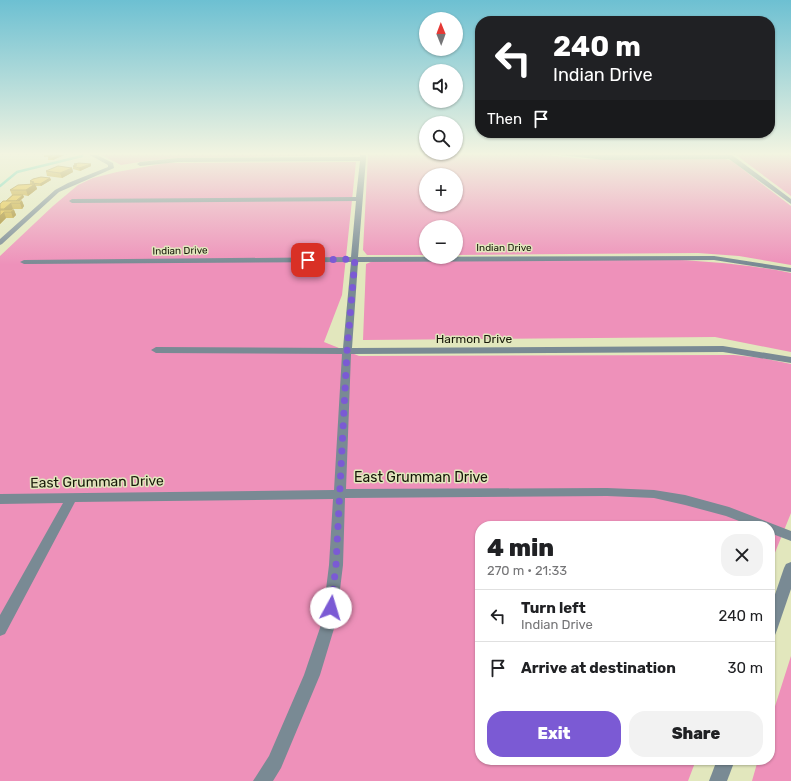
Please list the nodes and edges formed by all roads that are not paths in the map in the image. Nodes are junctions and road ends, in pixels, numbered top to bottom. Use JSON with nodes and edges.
{"nodes":[{"id":1,"x":57,"y":191,"type":"edge"},
{"id":2,"x":360,"y":191,"type":"edge"},
{"id":3,"x":777,"y":191,"type":"edge"},
{"id":4,"x":359,"y":199,"type":"junction"},
{"id":5,"x":72,"y":201,"type":"dead end"},
{"id":6,"x":791,"y":202,"type":"edge"},
{"id":7,"x":0,"y":243,"type":"edge"},
{"id":8,"x":355,"y":259,"type":"junction"},
{"id":9,"x":24,"y":262,"type":"dead end"},
{"id":10,"x":791,"y":270,"type":"edge"},
{"id":11,"x":156,"y":350,"type":"dead end"},
{"id":12,"x":347,"y":351,"type":"junction"},
{"id":13,"x":791,"y":360,"type":"edge"},
{"id":14,"x":341,"y":494,"type":"junction"},
{"id":15,"x":70,"y":498,"type":"junction"},
{"id":16,"x":0,"y":499,"type":"edge"},
{"id":17,"x":752,"y":521,"type":"edge"},
{"id":18,"x":775,"y":530,"type":"edge"},
{"id":19,"x":791,"y":536,"type":"edge"},
{"id":20,"x":791,"y":568,"type":"edge"},
{"id":21,"x":775,"y":615,"type":"edge"},
{"id":22,"x":0,"y":630,"type":"edge"},
{"id":23,"x":724,"y":765,"type":"edge"},
{"id":24,"x":262,"y":781,"type":"edge"},
{"id":25,"x":718,"y":781,"type":"edge"}],
"edges":[{"from":1,"to":7,"type":"street"},
{"from":2,"to":4,"type":"street"},
{"from":3,"to":6,"type":"street"},
{"from":4,"to":5,"type":"street"},
{"from":4,"to":8,"type":"street"},
{"from":8,"to":9,"type":"street","name":"Indian Drive"},
{"from":8,"to":10,"type":"street","name":"Indian Drive"},
{"from":8,"to":12,"type":"street"},
{"from":11,"to":12,"type":"street","name":"Harmon Drive"},
{"from":12,"to":13,"type":"street","name":"Harmon Drive"},
{"from":12,"to":14,"type":"street"},
{"from":14,"to":15,"type":"street","name":"East Grumman Drive"},
{"from":14,"to":17,"type":"street","name":"East Grumman Drive"},
{"from":14,"to":24,"type":"street"},
{"from":15,"to":16,"type":"street","name":"East Grumman Drive"},
{"from":15,"to":22,"type":"street"},
{"from":18,"to":19,"type":"street"},
{"from":20,"to":21,"type":"street"},
{"from":23,"to":25,"type":"street"}]}
